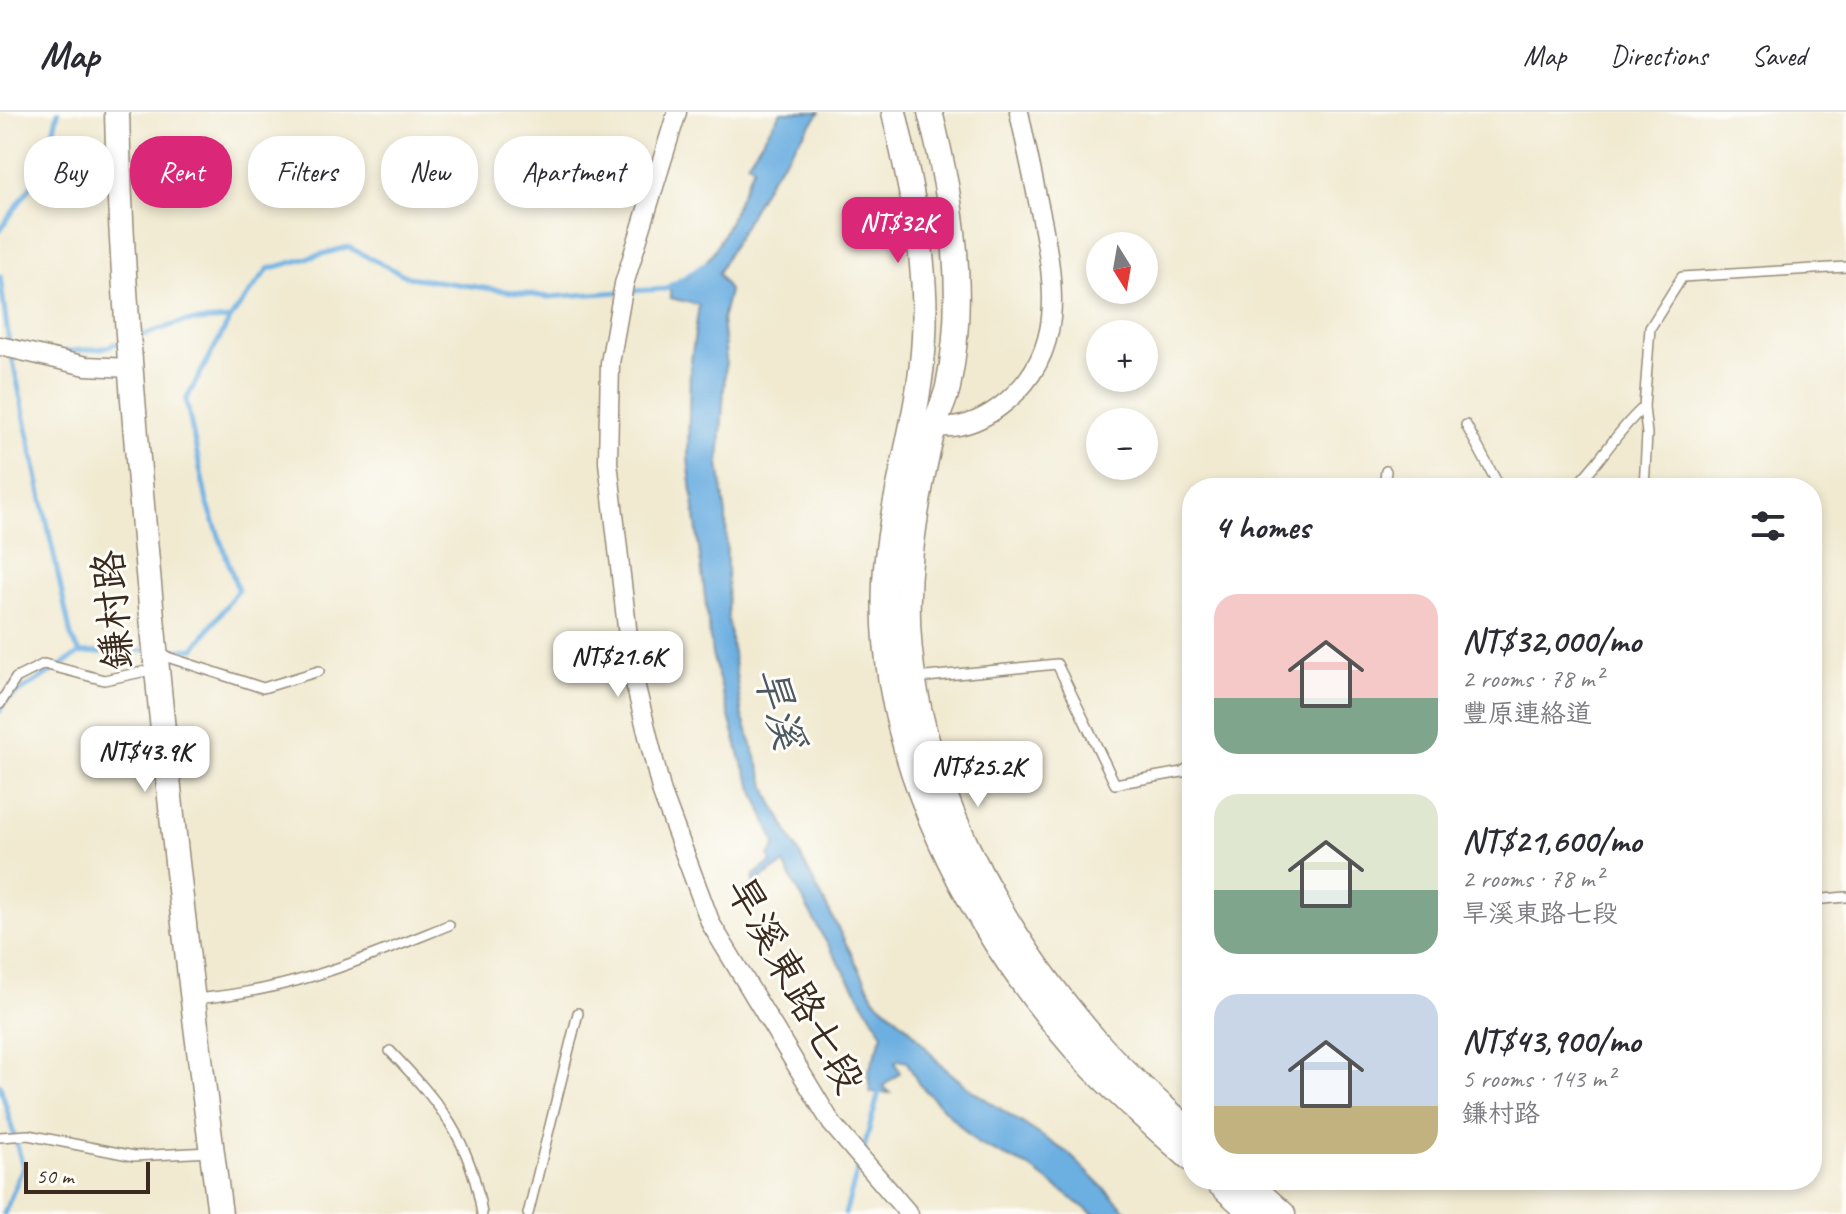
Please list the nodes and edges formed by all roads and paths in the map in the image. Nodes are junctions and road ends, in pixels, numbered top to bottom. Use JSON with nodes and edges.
{"nodes":[{"id":1,"x":117,"y":112,"type":"edge"},
{"id":2,"x":677,"y":112,"type":"edge"},
{"id":3,"x":894,"y":112,"type":"edge"},
{"id":4,"x":930,"y":112,"type":"edge"},
{"id":5,"x":1019,"y":112,"type":"edge"},
{"id":6,"x":1846,"y":267,"type":"edge"},
{"id":7,"x":0,"y":346,"type":"edge"},
{"id":8,"x":130,"y":368,"type":"junction"},
{"id":9,"x":1644,"y":407,"type":"junction"},
{"id":10,"x":923,"y":423,"type":"junction"},
{"id":11,"x":1466,"y":425,"type":"dead end"},
{"id":12,"x":1386,"y":471,"type":"dead end"},
{"id":13,"x":1385,"y":478,"type":"edge"},
{"id":14,"x":1495,"y":478,"type":"edge"},
{"id":15,"x":1584,"y":478,"type":"edge"},
{"id":16,"x":1645,"y":478,"type":"edge"},
{"id":17,"x":155,"y":661,"type":"junction"},
{"id":18,"x":319,"y":671,"type":"dead end"},
{"id":19,"x":913,"y":678,"type":"junction"},
{"id":20,"x":0,"y":704,"type":"edge"},
{"id":21,"x":1182,"y":772,"type":"edge"},
{"id":22,"x":1846,"y":897,"type":"edge"},
{"id":23,"x":1822,"y":899,"type":"edge"},
{"id":24,"x":449,"y":925,"type":"dead end"},
{"id":25,"x":194,"y":999,"type":"junction"},
{"id":26,"x":578,"y":1013,"type":"dead end"},
{"id":27,"x":390,"y":1051,"type":"dead end"},
{"id":28,"x":1182,"y":1123,"type":"edge"},
{"id":29,"x":0,"y":1137,"type":"edge"},
{"id":30,"x":211,"y":1151,"type":"junction"},
{"id":31,"x":1182,"y":1151,"type":"edge"},
{"id":32,"x":1226,"y":1190,"type":"edge"},
{"id":33,"x":1256,"y":1190,"type":"edge"},
{"id":34,"x":220,"y":1214,"type":"edge"},
{"id":35,"x":482,"y":1214,"type":"edge"},
{"id":36,"x":528,"y":1214,"type":"edge"},
{"id":37,"x":909,"y":1214,"type":"edge"},
{"id":38,"x":1253,"y":1214,"type":"edge"},
{"id":39,"x":1283,"y":1214,"type":"edge"}],
"edges":[{"from":1,"to":8,"type":"street","name":"鎌村路"},
{"from":2,"to":37,"type":"street","name":"旱溪東路七段"},
{"from":3,"to":10,"type":"street"},
{"from":4,"to":10,"type":"street"},
{"from":5,"to":10,"type":"street"},
{"from":6,"to":9,"type":"lane"},
{"from":7,"to":8,"type":"street"},
{"from":8,"to":17,"type":"street","name":"鎌村路"},
{"from":9,"to":15,"type":"lane"},
{"from":9,"to":16,"type":"lane"},
{"from":10,"to":19,"type":"street"},
{"from":10,"to":31,"type":"street"},
{"from":11,"to":14,"type":"lane"},
{"from":12,"to":13,"type":"lane"},
{"from":17,"to":18,"type":"lane"},
{"from":17,"to":20,"type":"lane"},
{"from":17,"to":25,"type":"street","name":"鎌村路"},
{"from":19,"to":21,"type":"lane"},
{"from":19,"to":28,"type":"street"},
{"from":22,"to":23,"type":"lane"},
{"from":24,"to":25,"type":"lane"},
{"from":25,"to":30,"type":"street","name":"鎌村路"},
{"from":26,"to":36,"type":"lane"},
{"from":27,"to":35,"type":"lane"},
{"from":29,"to":30,"type":"lane"},
{"from":30,"to":34,"type":"street","name":"鎌村路"},
{"from":32,"to":38,"type":"street"},
{"from":33,"to":39,"type":"street"}]}
